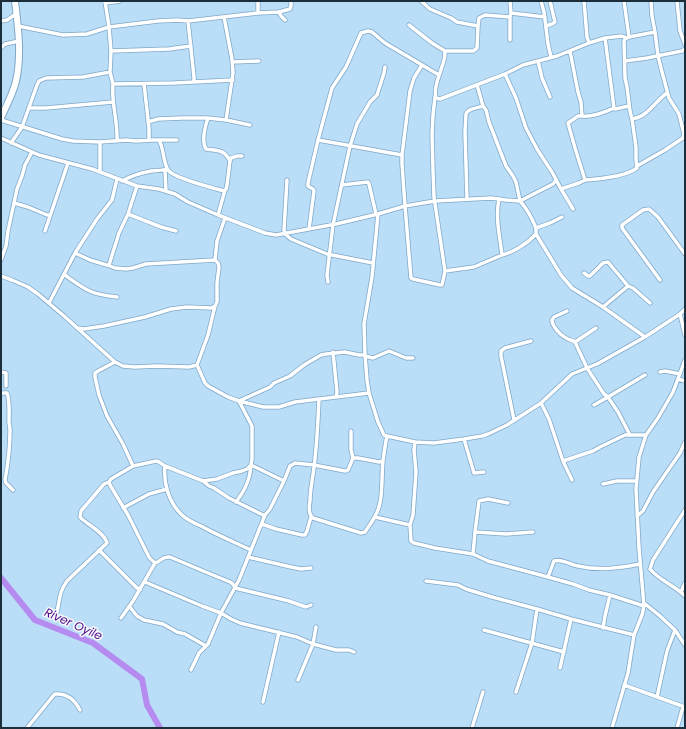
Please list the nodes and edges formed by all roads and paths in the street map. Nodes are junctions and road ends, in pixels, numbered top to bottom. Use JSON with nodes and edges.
{"nodes":[{"id":1,"x":15,"y":1,"type":"edge"},
{"id":2,"x":120,"y":1,"type":"edge"},
{"id":3,"x":258,"y":1,"type":"edge"},
{"id":4,"x":291,"y":1,"type":"edge"},
{"id":5,"x":421,"y":1,"type":"edge"},
{"id":6,"x":510,"y":1,"type":"edge"},
{"id":7,"x":541,"y":1,"type":"edge"},
{"id":8,"x":550,"y":1,"type":"edge"},
{"id":9,"x":584,"y":1,"type":"edge"},
{"id":10,"x":624,"y":1,"type":"edge"},
{"id":11,"x":651,"y":1,"type":"edge"},
{"id":12,"x":677,"y":1,"type":"edge"},
{"id":13,"x":105,"y":2,"type":"edge"},
{"id":14,"x":279,"y":12,"type":"junction"},
{"id":15,"x":258,"y":13,"type":"junction"},
{"id":16,"x":17,"y":14,"type":"junction"},
{"id":17,"x":510,"y":15,"type":"junction"},
{"id":18,"x":224,"y":17,"type":"junction"},
{"id":19,"x":545,"y":17,"type":"junction"},
{"id":20,"x":285,"y":20,"type":"dead end"},
{"id":21,"x":1,"y":21,"type":"edge"},
{"id":22,"x":188,"y":21,"type":"junction"},
{"id":23,"x":409,"y":25,"type":"dead end"},
{"id":24,"x":18,"y":26,"type":"junction"},
{"id":25,"x":478,"y":26,"type":"junction"},
{"id":26,"x":546,"y":26,"type":"junction"},
{"id":27,"x":109,"y":28,"type":"junction"},
{"id":28,"x":655,"y":32,"type":"junction"},
{"id":29,"x":628,"y":37,"type":"junction"},
{"id":30,"x":605,"y":38,"type":"junction"},
{"id":31,"x":510,"y":40,"type":"dead end"},
{"id":32,"x":19,"y":41,"type":"junction"},
{"id":33,"x":589,"y":43,"type":"junction"},
{"id":34,"x":685,"y":44,"type":"edge"},
{"id":35,"x":191,"y":46,"type":"junction"},
{"id":36,"x":1,"y":48,"type":"edge"},
{"id":37,"x":685,"y":49,"type":"edge"},
{"id":38,"x":111,"y":51,"type":"junction"},
{"id":39,"x":445,"y":51,"type":"junction"},
{"id":40,"x":570,"y":51,"type":"junction"},
{"id":41,"x":658,"y":56,"type":"junction"},
{"id":42,"x":551,"y":57,"type":"junction"},
{"id":43,"x":259,"y":61,"type":"dead end"},
{"id":44,"x":538,"y":61,"type":"junction"},
{"id":45,"x":625,"y":61,"type":"junction"},
{"id":46,"x":232,"y":62,"type":"junction"},
{"id":47,"x":422,"y":65,"type":"junction"},
{"id":48,"x":385,"y":67,"type":"dead end"},
{"id":49,"x":110,"y":72,"type":"junction"},
{"id":50,"x":505,"y":74,"type":"junction"},
{"id":51,"x":439,"y":75,"type":"junction"},
{"id":52,"x":233,"y":80,"type":"junction"},
{"id":53,"x":194,"y":82,"type":"junction"},
{"id":54,"x":113,"y":84,"type":"junction"},
{"id":55,"x":144,"y":84,"type":"junction"},
{"id":56,"x":477,"y":85,"type":"junction"},
{"id":57,"x":667,"y":93,"type":"junction"},
{"id":58,"x":435,"y":97,"type":"junction"},
{"id":59,"x":550,"y":97,"type":"dead end"},
{"id":60,"x":113,"y":102,"type":"junction"},
{"id":61,"x":483,"y":106,"type":"junction"},
{"id":62,"x":629,"y":106,"type":"junction"},
{"id":63,"x":29,"y":108,"type":"junction"},
{"id":64,"x":614,"y":108,"type":"junction"},
{"id":65,"x":582,"y":116,"type":"junction"},
{"id":66,"x":208,"y":118,"type":"junction"},
{"id":67,"x":1,"y":119,"type":"edge"},
{"id":68,"x":632,"y":119,"type":"junction"},
{"id":69,"x":226,"y":120,"type":"junction"},
{"id":70,"x":148,"y":122,"type":"junction"},
{"id":71,"x":250,"y":125,"type":"dead end"},
{"id":72,"x":22,"y":127,"type":"junction"},
{"id":73,"x":1,"y":138,"type":"edge"},
{"id":74,"x":149,"y":140,"type":"junction"},
{"id":75,"x":159,"y":140,"type":"junction"},
{"id":76,"x":176,"y":140,"type":"dead end"},
{"id":77,"x":318,"y":140,"type":"junction"},
{"id":78,"x":117,"y":141,"type":"junction"},
{"id":79,"x":100,"y":142,"type":"junction"},
{"id":80,"x":11,"y":143,"type":"junction"},
{"id":81,"x":350,"y":146,"type":"junction"},
{"id":82,"x":32,"y":152,"type":"junction"},
{"id":83,"x":242,"y":156,"type":"dead end"},
{"id":84,"x":402,"y":156,"type":"junction"},
{"id":85,"x":230,"y":161,"type":"junction"},
{"id":86,"x":68,"y":163,"type":"junction"},
{"id":87,"x":637,"y":166,"type":"junction"},
{"id":88,"x":166,"y":169,"type":"junction"},
{"id":89,"x":100,"y":172,"type":"junction"},
{"id":90,"x":117,"y":179,"type":"junction"},
{"id":91,"x":287,"y":180,"type":"dead end"},
{"id":92,"x":556,"y":180,"type":"junction"},
{"id":93,"x":585,"y":180,"type":"junction"},
{"id":94,"x":122,"y":181,"type":"junction"},
{"id":95,"x":342,"y":185,"type":"junction"},
{"id":96,"x":137,"y":186,"type":"junction"},
{"id":97,"x":561,"y":189,"type":"junction"},
{"id":98,"x":225,"y":190,"type":"junction"},
{"id":99,"x":166,"y":191,"type":"junction"},
{"id":100,"x":467,"y":199,"type":"junction"},
{"id":101,"x":499,"y":199,"type":"junction"},
{"id":102,"x":435,"y":201,"type":"junction"},
{"id":103,"x":520,"y":201,"type":"junction"},
{"id":104,"x":14,"y":203,"type":"junction"},
{"id":105,"x":405,"y":206,"type":"junction"},
{"id":106,"x":573,"y":209,"type":"dead end"},
{"id":107,"x":128,"y":214,"type":"junction"},
{"id":108,"x":377,"y":214,"type":"junction"},
{"id":109,"x":50,"y":215,"type":"junction"},
{"id":110,"x":218,"y":215,"type":"junction"},
{"id":111,"x":562,"y":217,"type":"dead end"},
{"id":112,"x":225,"y":218,"type":"junction"},
{"id":113,"x":333,"y":225,"type":"junction"},
{"id":114,"x":536,"y":228,"type":"junction"},
{"id":115,"x":309,"y":229,"type":"junction"},
{"id":116,"x":45,"y":231,"type":"dead end"},
{"id":117,"x":176,"y":231,"type":"dead end"},
{"id":118,"x":285,"y":234,"type":"junction"},
{"id":119,"x":536,"y":234,"type":"junction"},
{"id":120,"x":75,"y":253,"type":"junction"},
{"id":121,"x":685,"y":254,"type":"edge"},
{"id":122,"x":330,"y":255,"type":"junction"},
{"id":123,"x":502,"y":255,"type":"junction"},
{"id":124,"x":1,"y":260,"type":"edge"},
{"id":125,"x":215,"y":260,"type":"junction"},
{"id":126,"x":373,"y":263,"type":"junction"},
{"id":127,"x":110,"y":266,"type":"junction"},
{"id":128,"x":444,"y":271,"type":"junction"},
{"id":129,"x":584,"y":273,"type":"dead end"},
{"id":130,"x":65,"y":275,"type":"junction"},
{"id":131,"x":1,"y":276,"type":"edge"},
{"id":132,"x":660,"y":280,"type":"dead end"},
{"id":133,"x":328,"y":282,"type":"dead end"},
{"id":134,"x":628,"y":286,"type":"junction"},
{"id":135,"x":117,"y":297,"type":"dead end"},
{"id":136,"x":49,"y":303,"type":"junction"},
{"id":137,"x":650,"y":303,"type":"dead end"},
{"id":138,"x":215,"y":306,"type":"junction"},
{"id":139,"x":603,"y":307,"type":"junction"},
{"id":140,"x":685,"y":309,"type":"edge"},
{"id":141,"x":567,"y":311,"type":"dead end"},
{"id":142,"x":680,"y":314,"type":"junction"},
{"id":143,"x":77,"y":328,"type":"junction"},
{"id":144,"x":596,"y":328,"type":"dead end"},
{"id":145,"x":685,"y":335,"type":"edge"},
{"id":146,"x":645,"y":337,"type":"junction"},
{"id":147,"x":531,"y":341,"type":"dead end"},
{"id":148,"x":575,"y":342,"type":"junction"},
{"id":149,"x":333,"y":352,"type":"junction"},
{"id":150,"x":365,"y":356,"type":"junction"},
{"id":151,"x":413,"y":358,"type":"dead end"},
{"id":152,"x":685,"y":360,"type":"edge"},
{"id":153,"x":115,"y":362,"type":"junction"},
{"id":154,"x":196,"y":365,"type":"junction"},
{"id":155,"x":587,"y":368,"type":"junction"},
{"id":156,"x":1,"y":372,"type":"edge"},
{"id":157,"x":660,"y":372,"type":"dead end"},
{"id":158,"x":680,"y":374,"type":"junction"},
{"id":159,"x":645,"y":375,"type":"dead end"},
{"id":160,"x":683,"y":379,"type":"edge"},
{"id":161,"x":6,"y":386,"type":"dead end"},
{"id":162,"x":1,"y":393,"type":"edge"},
{"id":163,"x":369,"y":393,"type":"junction"},
{"id":164,"x":336,"y":397,"type":"junction"},
{"id":165,"x":608,"y":398,"type":"junction"},
{"id":166,"x":319,"y":399,"type":"junction"},
{"id":167,"x":239,"y":401,"type":"junction"},
{"id":168,"x":541,"y":403,"type":"junction"},
{"id":169,"x":594,"y":405,"type":"dead end"},
{"id":170,"x":514,"y":420,"type":"junction"},
{"id":171,"x":351,"y":431,"type":"dead end"},
{"id":172,"x":630,"y":435,"type":"junction"},
{"id":173,"x":646,"y":435,"type":"junction"},
{"id":174,"x":387,"y":436,"type":"junction"},
{"id":175,"x":464,"y":439,"type":"junction"},
{"id":176,"x":415,"y":442,"type":"junction"},
{"id":177,"x":685,"y":442,"type":"edge"},
{"id":178,"x":353,"y":458,"type":"junction"},
{"id":179,"x":383,"y":461,"type":"junction"},
{"id":180,"x":563,"y":461,"type":"junction"},
{"id":181,"x":251,"y":465,"type":"junction"},
{"id":182,"x":314,"y":465,"type":"junction"},
{"id":183,"x":133,"y":466,"type":"junction"},
{"id":184,"x":165,"y":466,"type":"junction"},
{"id":185,"x":484,"y":472,"type":"dead end"},
{"id":186,"x":203,"y":480,"type":"junction"},
{"id":187,"x":572,"y":480,"type":"dead end"},
{"id":188,"x":284,"y":481,"type":"junction"},
{"id":189,"x":636,"y":481,"type":"junction"},
{"id":190,"x":109,"y":482,"type":"junction"},
{"id":191,"x":603,"y":484,"type":"dead end"},
{"id":192,"x":13,"y":490,"type":"dead end"},
{"id":193,"x":167,"y":490,"type":"junction"},
{"id":194,"x":236,"y":502,"type":"junction"},
{"id":195,"x":508,"y":503,"type":"dead end"},
{"id":196,"x":123,"y":508,"type":"junction"},
{"id":197,"x":685,"y":510,"type":"edge"},
{"id":198,"x":265,"y":515,"type":"junction"},
{"id":199,"x":637,"y":516,"type":"junction"},
{"id":200,"x":311,"y":517,"type":"junction"},
{"id":201,"x":375,"y":517,"type":"junction"},
{"id":202,"x":262,"y":524,"type":"junction"},
{"id":203,"x":410,"y":525,"type":"junction"},
{"id":204,"x":475,"y":532,"type":"junction"},
{"id":205,"x":533,"y":532,"type":"dead end"},
{"id":206,"x":99,"y":550,"type":"junction"},
{"id":207,"x":251,"y":550,"type":"junction"},
{"id":208,"x":473,"y":554,"type":"junction"},
{"id":209,"x":248,"y":557,"type":"junction"},
{"id":210,"x":155,"y":563,"type":"junction"},
{"id":211,"x":640,"y":564,"type":"junction"},
{"id":212,"x":311,"y":568,"type":"dead end"},
{"id":213,"x":650,"y":569,"type":"junction"},
{"id":214,"x":641,"y":570,"type":"junction"},
{"id":215,"x":548,"y":577,"type":"junction"},
{"id":216,"x":426,"y":581,"type":"dead end"},
{"id":217,"x":145,"y":582,"type":"junction"},
{"id":218,"x":685,"y":584,"type":"edge"},
{"id":219,"x":235,"y":588,"type":"junction"},
{"id":220,"x":140,"y":590,"type":"junction"},
{"id":221,"x":681,"y":592,"type":"junction"},
{"id":222,"x":610,"y":595,"type":"junction"},
{"id":223,"x":685,"y":596,"type":"edge"},
{"id":224,"x":311,"y":605,"type":"dead end"},
{"id":225,"x":644,"y":605,"type":"junction"},
{"id":226,"x":129,"y":606,"type":"junction"},
{"id":227,"x":537,"y":609,"type":"junction"},
{"id":228,"x":57,"y":612,"type":"dead end"},
{"id":229,"x":221,"y":613,"type":"junction"},
{"id":230,"x":121,"y":618,"type":"dead end"},
{"id":231,"x":571,"y":619,"type":"junction"},
{"id":232,"x":316,"y":627,"type":"dead end"},
{"id":233,"x":603,"y":628,"type":"junction"},
{"id":234,"x":484,"y":630,"type":"dead end"},
{"id":235,"x":675,"y":630,"type":"junction"},
{"id":236,"x":279,"y":632,"type":"junction"},
{"id":237,"x":634,"y":635,"type":"junction"},
{"id":238,"x":532,"y":643,"type":"junction"},
{"id":239,"x":313,"y":644,"type":"junction"},
{"id":240,"x":685,"y":645,"type":"edge"},
{"id":241,"x":206,"y":646,"type":"junction"},
{"id":242,"x":354,"y":652,"type":"dead end"},
{"id":243,"x":564,"y":652,"type":"junction"},
{"id":244,"x":560,"y":668,"type":"dead end"},
{"id":245,"x":191,"y":670,"type":"dead end"},
{"id":246,"x":298,"y":680,"type":"dead end"},
{"id":247,"x":624,"y":684,"type":"junction"},
{"id":248,"x":483,"y":692,"type":"dead end"},
{"id":249,"x":516,"y":692,"type":"dead end"},
{"id":250,"x":657,"y":697,"type":"junction"},
{"id":251,"x":263,"y":702,"type":"dead end"},
{"id":252,"x":684,"y":707,"type":"edge"},
{"id":253,"x":80,"y":710,"type":"dead end"},
{"id":254,"x":27,"y":728,"type":"edge"},
{"id":255,"x":472,"y":728,"type":"edge"},
{"id":256,"x":612,"y":728,"type":"edge"},
{"id":257,"x":678,"y":728,"type":"edge"}],
"edges":[{"from":1,"to":16,"type":"main road"},
{"from":2,"to":13,"type":"street"},
{"from":3,"to":15,"type":"street"},
{"from":4,"to":14,"type":"street"},
{"from":5,"to":25,"type":"street"},
{"from":6,"to":17,"type":"street"},
{"from":7,"to":19,"type":"street"},
{"from":8,"to":26,"type":"street"},
{"from":9,"to":33,"type":"street"},
{"from":10,"to":29,"type":"street"},
{"from":11,"to":28,"type":"street"},
{"from":12,"to":34,"type":"street"},
{"from":13,"to":27,"type":"street"},
{"from":14,"to":15,"type":"street"},
{"from":14,"to":20,"type":"street"},
{"from":15,"to":18,"type":"street"},
{"from":16,"to":21,"type":"street"},
{"from":16,"to":24,"type":"main road"},
{"from":17,"to":19,"type":"street"},
{"from":17,"to":25,"type":"street"},
{"from":17,"to":31,"type":"street"},
{"from":18,"to":22,"type":"street"},
{"from":18,"to":46,"type":"street"},
{"from":19,"to":26,"type":"street"},
{"from":22,"to":27,"type":"street"},
{"from":22,"to":35,"type":"street"},
{"from":23,"to":39,"type":"street"},
{"from":24,"to":27,"type":"street"},
{"from":24,"to":32,"type":"main road"},
{"from":25,"to":39,"type":"street"},
{"from":26,"to":42,"type":"street"},
{"from":27,"to":38,"type":"street"},
{"from":28,"to":29,"type":"street"},
{"from":28,"to":41,"type":"street"},
{"from":29,"to":30,"type":"street"},
{"from":29,"to":45,"type":"street"},
{"from":30,"to":33,"type":"street"},
{"from":30,"to":64,"type":"street"},
{"from":32,"to":36,"type":"street"},
{"from":32,"to":67,"type":"main road"},
{"from":33,"to":40,"type":"street"},
{"from":35,"to":38,"type":"street"},
{"from":35,"to":53,"type":"street"},
{"from":37,"to":41,"type":"street"},
{"from":38,"to":49,"type":"street"},
{"from":39,"to":51,"type":"street"},
{"from":40,"to":42,"type":"street"},
{"from":40,"to":65,"type":"street"},
{"from":41,"to":45,"type":"street"},
{"from":41,"to":57,"type":"street"},
{"from":42,"to":44,"type":"street"},
{"from":43,"to":46,"type":"street"},
{"from":44,"to":50,"type":"street"},
{"from":44,"to":59,"type":"street"},
{"from":45,"to":62,"type":"street"},
{"from":46,"to":52,"type":"street"},
{"from":47,"to":51,"type":"street"},
{"from":47,"to":77,"type":"street"},
{"from":47,"to":84,"type":"street"},
{"from":48,"to":81,"type":"street"},
{"from":49,"to":54,"type":"street"},
{"from":49,"to":63,"type":"street"},
{"from":50,"to":56,"type":"street"},
{"from":50,"to":92,"type":"street"},
{"from":51,"to":58,"type":"street"},
{"from":52,"to":53,"type":"street"},
{"from":52,"to":69,"type":"street"},
{"from":53,"to":55,"type":"street"},
{"from":54,"to":55,"type":"street"},
{"from":54,"to":60,"type":"street"},
{"from":55,"to":70,"type":"street"},
{"from":56,"to":58,"type":"street"},
{"from":56,"to":61,"type":"street"},
{"from":57,"to":68,"type":"street"},
{"from":57,"to":87,"type":"street"},
{"from":58,"to":102,"type":"street"},
{"from":60,"to":63,"type":"street"},
{"from":60,"to":78,"type":"street"},
{"from":61,"to":100,"type":"street"},
{"from":61,"to":103,"type":"street"},
{"from":62,"to":64,"type":"street"},
{"from":62,"to":68,"type":"street"},
{"from":63,"to":72,"type":"street"},
{"from":64,"to":65,"type":"street"},
{"from":65,"to":93,"type":"street"},
{"from":66,"to":69,"type":"street"},
{"from":66,"to":70,"type":"street"},
{"from":66,"to":85,"type":"street"},
{"from":67,"to":72,"type":"street"},
{"from":68,"to":87,"type":"street"},
{"from":69,"to":71,"type":"street"},
{"from":70,"to":74,"type":"street"},
{"from":72,"to":79,"type":"street"},
{"from":72,"to":80,"type":"street"},
{"from":73,"to":80,"type":"street"},
{"from":74,"to":75,"type":"street"},
{"from":74,"to":78,"type":"street"},
{"from":75,"to":76,"type":"street"},
{"from":75,"to":88,"type":"street"},
{"from":77,"to":81,"type":"street"},
{"from":77,"to":115,"type":"street"},
{"from":78,"to":79,"type":"street"},
{"from":79,"to":89,"type":"street"},
{"from":80,"to":82,"type":"street"},
{"from":81,"to":84,"type":"street"},
{"from":81,"to":95,"type":"street"},
{"from":82,"to":86,"type":"street"},
{"from":82,"to":104,"type":"street"},
{"from":83,"to":85,"type":"street"},
{"from":84,"to":105,"type":"street"},
{"from":85,"to":98,"type":"street"},
{"from":86,"to":89,"type":"street"},
{"from":86,"to":109,"type":"street"},
{"from":87,"to":93,"type":"street"},
{"from":88,"to":94,"type":"street"},
{"from":88,"to":98,"type":"street"},
{"from":88,"to":99,"type":"street"},
{"from":89,"to":90,"type":"street"},
{"from":90,"to":94,"type":"street"},
{"from":90,"to":120,"type":"street"},
{"from":91,"to":118,"type":"street"},
{"from":92,"to":97,"type":"street"},
{"from":92,"to":103,"type":"street"},
{"from":93,"to":97,"type":"street"},
{"from":94,"to":96,"type":"street"},
{"from":95,"to":108,"type":"street"},
{"from":95,"to":113,"type":"street"},
{"from":96,"to":99,"type":"street"},
{"from":96,"to":107,"type":"street"},
{"from":97,"to":106,"type":"street"},
{"from":98,"to":110,"type":"street"},
{"from":99,"to":110,"type":"street"},
{"from":100,"to":101,"type":"street"},
{"from":100,"to":102,"type":"street"},
{"from":101,"to":103,"type":"street"},
{"from":101,"to":123,"type":"street"},
{"from":102,"to":105,"type":"street"},
{"from":102,"to":128,"type":"street"},
{"from":103,"to":114,"type":"street"},
{"from":104,"to":109,"type":"street"},
{"from":104,"to":124,"type":"street"},
{"from":105,"to":108,"type":"street"},
{"from":105,"to":128,"type":"street"},
{"from":107,"to":117,"type":"street"},
{"from":107,"to":127,"type":"street"},
{"from":108,"to":113,"type":"street"},
{"from":108,"to":126,"type":"street"},
{"from":109,"to":116,"type":"street"},
{"from":110,"to":112,"type":"street"},
{"from":111,"to":114,"type":"street"},
{"from":112,"to":118,"type":"street"},
{"from":112,"to":125,"type":"street"},
{"from":113,"to":115,"type":"street"},
{"from":113,"to":122,"type":"street"},
{"from":114,"to":119,"type":"street"},
{"from":115,"to":118,"type":"street"},
{"from":118,"to":122,"type":"street"},
{"from":119,"to":123,"type":"street"},
{"from":119,"to":139,"type":"street"},
{"from":120,"to":127,"type":"street"},
{"from":120,"to":130,"type":"street"},
{"from":121,"to":132,"type":"street"},
{"from":122,"to":126,"type":"street"},
{"from":122,"to":133,"type":"street"},
{"from":123,"to":128,"type":"street"},
{"from":125,"to":127,"type":"street"},
{"from":125,"to":138,"type":"street"},
{"from":126,"to":150,"type":"street"},
{"from":129,"to":134,"type":"street"},
{"from":130,"to":135,"type":"street"},
{"from":130,"to":136,"type":"street"},
{"from":131,"to":136,"type":"street"},
{"from":134,"to":137,"type":"street"},
{"from":134,"to":139,"type":"street"},
{"from":136,"to":143,"type":"street"},
{"from":138,"to":143,"type":"street"},
{"from":138,"to":154,"type":"street"},
{"from":139,"to":146,"type":"street"},
{"from":140,"to":142,"type":"street"},
{"from":141,"to":148,"type":"street"},
{"from":142,"to":145,"type":"street"},
{"from":142,"to":146,"type":"street"},
{"from":143,"to":153,"type":"street"},
{"from":144,"to":148,"type":"street"},
{"from":146,"to":155,"type":"street"},
{"from":147,"to":170,"type":"street"},
{"from":148,"to":155,"type":"street"},
{"from":149,"to":150,"type":"street"},
{"from":149,"to":164,"type":"street"},
{"from":149,"to":167,"type":"street"},
{"from":150,"to":151,"type":"street"},
{"from":150,"to":163,"type":"street"},
{"from":152,"to":158,"type":"street"},
{"from":153,"to":154,"type":"street"},
{"from":153,"to":183,"type":"street"},
{"from":154,"to":167,"type":"street"},
{"from":155,"to":165,"type":"street"},
{"from":155,"to":168,"type":"street"},
{"from":156,"to":161,"type":"street"},
{"from":157,"to":158,"type":"street"},
{"from":158,"to":160,"type":"street"},
{"from":159,"to":165,"type":"street"},
{"from":160,"to":173,"type":"street"},
{"from":162,"to":192,"type":"street"},
{"from":163,"to":164,"type":"street"},
{"from":163,"to":174,"type":"street"},
{"from":164,"to":166,"type":"street"},
{"from":165,"to":169,"type":"street"},
{"from":165,"to":172,"type":"street"},
{"from":166,"to":167,"type":"street"},
{"from":166,"to":182,"type":"street"},
{"from":167,"to":181,"type":"street"},
{"from":168,"to":170,"type":"street"},
{"from":168,"to":180,"type":"street"},
{"from":170,"to":175,"type":"street"},
{"from":171,"to":178,"type":"street"},
{"from":172,"to":173,"type":"street"},
{"from":172,"to":180,"type":"street"},
{"from":173,"to":189,"type":"street"},
{"from":174,"to":176,"type":"street"},
{"from":174,"to":179,"type":"street"},
{"from":175,"to":176,"type":"street"},
{"from":175,"to":185,"type":"street"},
{"from":176,"to":203,"type":"street"},
{"from":177,"to":199,"type":"street"},
{"from":178,"to":179,"type":"street"},
{"from":178,"to":182,"type":"street"},
{"from":179,"to":201,"type":"street"},
{"from":180,"to":187,"type":"street"},
{"from":181,"to":186,"type":"street"},
{"from":181,"to":188,"type":"street"},
{"from":181,"to":194,"type":"street"},
{"from":182,"to":188,"type":"street"},
{"from":182,"to":200,"type":"street"},
{"from":183,"to":184,"type":"street"},
{"from":183,"to":190,"type":"street"},
{"from":184,"to":186,"type":"street"},
{"from":184,"to":193,"type":"street"},
{"from":186,"to":194,"type":"street"},
{"from":188,"to":198,"type":"street"},
{"from":189,"to":191,"type":"street"},
{"from":189,"to":199,"type":"street"},
{"from":190,"to":196,"type":"street"},
{"from":190,"to":206,"type":"street"},
{"from":193,"to":196,"type":"street"},
{"from":193,"to":207,"type":"street"},
{"from":194,"to":198,"type":"street"},
{"from":195,"to":204,"type":"street"},
{"from":196,"to":210,"type":"street"},
{"from":197,"to":213,"type":"street"},
{"from":198,"to":202,"type":"street"},
{"from":199,"to":211,"type":"street"},
{"from":200,"to":201,"type":"street"},
{"from":200,"to":202,"type":"street"},
{"from":201,"to":203,"type":"street"},
{"from":202,"to":207,"type":"street"},
{"from":203,"to":208,"type":"street"},
{"from":204,"to":205,"type":"street"},
{"from":204,"to":208,"type":"street"},
{"from":206,"to":220,"type":"street"},
{"from":206,"to":228,"type":"street"},
{"from":207,"to":209,"type":"street"},
{"from":208,"to":215,"type":"street"},
{"from":209,"to":212,"type":"street"},
{"from":209,"to":219,"type":"street"},
{"from":210,"to":217,"type":"street"},
{"from":210,"to":219,"type":"street"},
{"from":211,"to":214,"type":"street"},
{"from":211,"to":215,"type":"street"},
{"from":213,"to":214,"type":"street"},
{"from":213,"to":221,"type":"street"},
{"from":214,"to":225,"type":"street"},
{"from":215,"to":222,"type":"street"},
{"from":216,"to":227,"type":"street"},
{"from":217,"to":220,"type":"street"},
{"from":217,"to":229,"type":"street"},
{"from":218,"to":221,"type":"street"},
{"from":219,"to":224,"type":"street"},
{"from":219,"to":229,"type":"street"},
{"from":220,"to":226,"type":"street"},
{"from":221,"to":223,"type":"street"},
{"from":222,"to":225,"type":"street"},
{"from":222,"to":233,"type":"street"},
{"from":225,"to":235,"type":"street"},
{"from":225,"to":237,"type":"street"},
{"from":226,"to":230,"type":"street"},
{"from":226,"to":241,"type":"street"},
{"from":227,"to":231,"type":"street"},
{"from":227,"to":238,"type":"street"},
{"from":229,"to":236,"type":"street"},
{"from":229,"to":241,"type":"street"},
{"from":231,"to":233,"type":"street"},
{"from":231,"to":243,"type":"street"},
{"from":232,"to":239,"type":"street"},
{"from":233,"to":237,"type":"street"},
{"from":234,"to":238,"type":"street"},
{"from":235,"to":240,"type":"street"},
{"from":235,"to":250,"type":"street"},
{"from":236,"to":239,"type":"street"},
{"from":236,"to":251,"type":"street"},
{"from":237,"to":247,"type":"street"},
{"from":238,"to":243,"type":"street"},
{"from":238,"to":249,"type":"street"},
{"from":239,"to":242,"type":"street"},
{"from":239,"to":246,"type":"street"},
{"from":241,"to":245,"type":"street"},
{"from":243,"to":244,"type":"street"},
{"from":247,"to":250,"type":"street"},
{"from":247,"to":256,"type":"street"},
{"from":248,"to":255,"type":"street"},
{"from":250,"to":252,"type":"street"},
{"from":252,"to":257,"type":"street"},
{"from":253,"to":254,"type":"street"}]}
